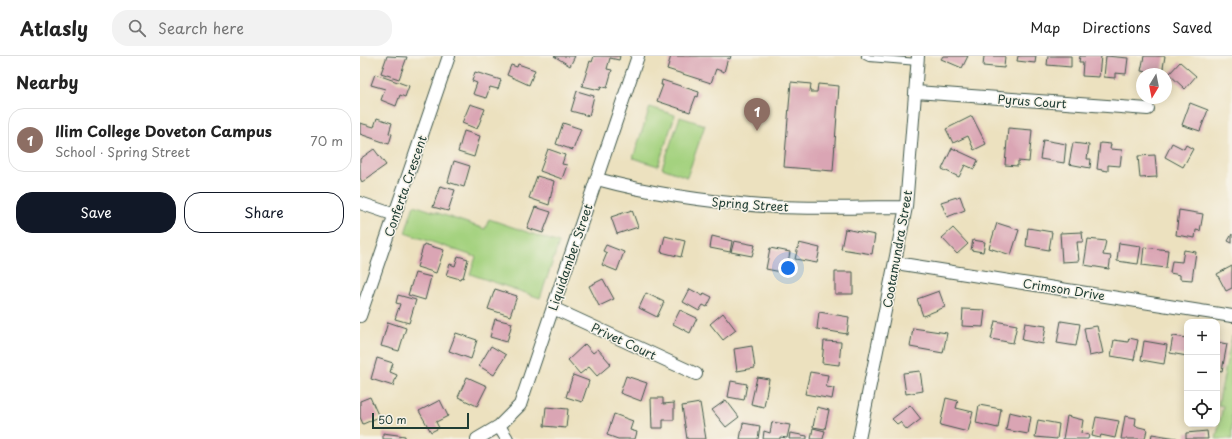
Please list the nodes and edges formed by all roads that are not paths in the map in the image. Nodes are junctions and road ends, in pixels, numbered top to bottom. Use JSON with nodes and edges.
{"nodes":[{"id":1,"x":449,"y":56,"type":"edge"},
{"id":2,"x":638,"y":56,"type":"edge"},
{"id":3,"x":865,"y":56,"type":"edge"},
{"id":4,"x":918,"y":59,"type":"edge"},
{"id":5,"x":916,"y":92,"type":"junction"},
{"id":6,"x":1148,"y":109,"type":"dead end"},
{"id":7,"x":596,"y":179,"type":"junction"},
{"id":8,"x":360,"y":203,"type":"edge"},
{"id":9,"x":906,"y":207,"type":"junction"},
{"id":10,"x":395,"y":215,"type":"junction"},
{"id":11,"x":896,"y":263,"type":"junction"},
{"id":12,"x":553,"y":308,"type":"junction"},
{"id":13,"x":360,"y":316,"type":"edge"},
{"id":14,"x":1232,"y":316,"type":"edge"},
{"id":15,"x":696,"y":374,"type":"dead end"},
{"id":16,"x":499,"y":426,"type":"junction"},
{"id":17,"x":477,"y":439,"type":"edge"},
{"id":18,"x":507,"y":439,"type":"edge"},
{"id":19,"x":859,"y":439,"type":"edge"}],
"edges":[{"from":1,"to":10,"type":"street","name":"Conferta Crescent"},
{"from":2,"to":7,"type":"street","name":"Liquidamber Street"},
{"from":3,"to":4,"type":"lane"},
{"from":4,"to":5,"type":"street","name":"Cootamundra Street"},
{"from":5,"to":6,"type":"street","name":"Pyrus Court"},
{"from":5,"to":9,"type":"street","name":"Cootamundra Street"},
{"from":7,"to":9,"type":"street","name":"Spring Street"},
{"from":7,"to":12,"type":"street","name":"Liquidamber Street"},
{"from":8,"to":10,"type":"street"},
{"from":9,"to":11,"type":"street","name":"Cootamundra Street"},
{"from":10,"to":13,"type":"street","name":"Conferta Crescent"},
{"from":11,"to":14,"type":"street","name":"Crimson Drive"},
{"from":11,"to":19,"type":"street","name":"Cootamundra Street"},
{"from":12,"to":15,"type":"street","name":"Privet Court"},
{"from":12,"to":16,"type":"street","name":"Liquidamber Street"},
{"from":16,"to":17,"type":"street","name":"Liquidamber Street"},
{"from":16,"to":18,"type":"street"}]}
